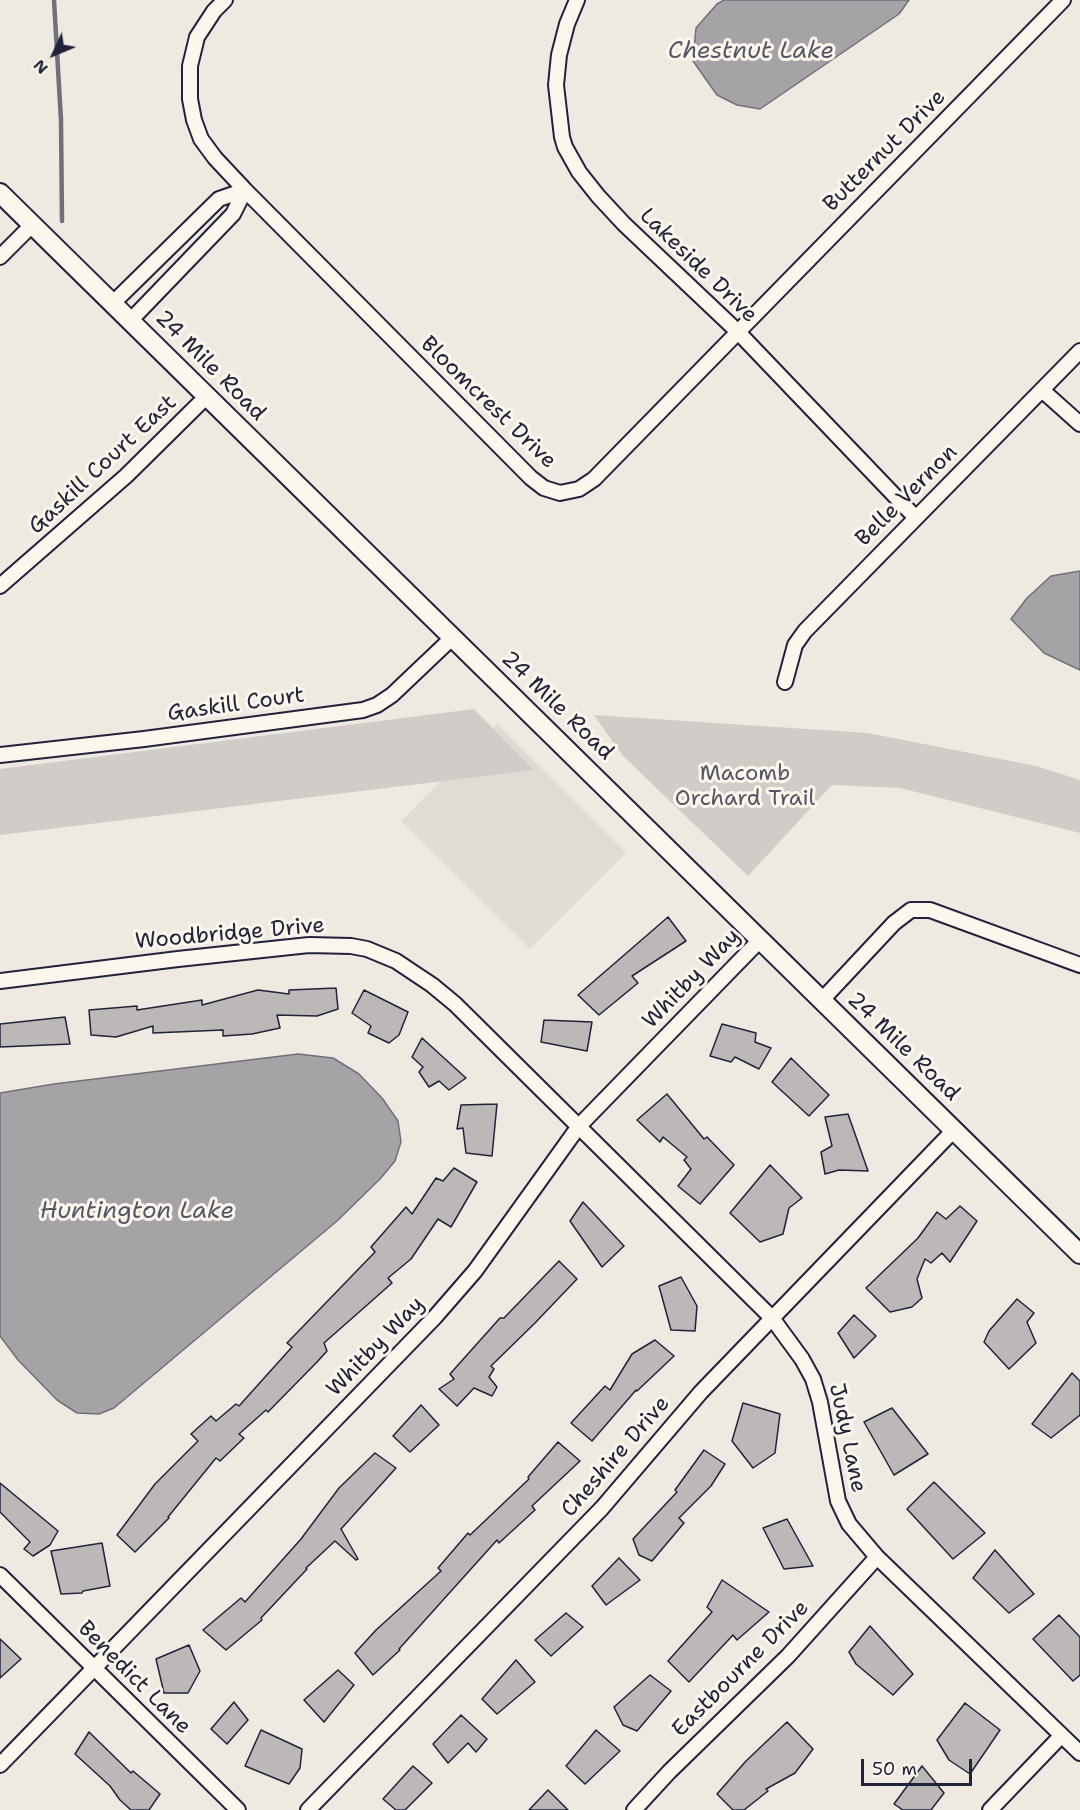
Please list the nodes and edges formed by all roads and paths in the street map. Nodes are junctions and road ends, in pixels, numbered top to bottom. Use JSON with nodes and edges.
{"nodes":[{"id":1,"x":225,"y":0,"type":"edge"},
{"id":2,"x":577,"y":0,"type":"edge"},
{"id":3,"x":1063,"y":0,"type":"edge"},
{"id":4,"x":245,"y":190,"type":"junction"},
{"id":5,"x":0,"y":193,"type":"edge"},
{"id":6,"x":32,"y":225,"type":"junction"},
{"id":7,"x":0,"y":257,"type":"edge"},
{"id":8,"x":112,"y":304,"type":"junction"},
{"id":9,"x":130,"y":321,"type":"junction"},
{"id":10,"x":737,"y":331,"type":"junction"},
{"id":11,"x":1080,"y":351,"type":"edge"},
{"id":12,"x":1042,"y":390,"type":"junction"},
{"id":13,"x":206,"y":397,"type":"junction"},
{"id":14,"x":1080,"y":424,"type":"edge"},
{"id":15,"x":915,"y":518,"type":"junction"},
{"id":16,"x":0,"y":586,"type":"edge"},
{"id":17,"x":452,"y":638,"type":"junction"},
{"id":18,"x":785,"y":682,"type":"dead end"},
{"id":19,"x":0,"y":755,"type":"edge"},
{"id":20,"x":760,"y":940,"type":"junction"},
{"id":21,"x":1080,"y":965,"type":"edge"},
{"id":22,"x":0,"y":981,"type":"edge"},
{"id":23,"x":822,"y":1001,"type":"junction"},
{"id":24,"x":579,"y":1126,"type":"junction"},
{"id":25,"x":954,"y":1130,"type":"junction"},
{"id":26,"x":1080,"y":1254,"type":"edge"},
{"id":27,"x":772,"y":1318,"type":"junction"},
{"id":28,"x":877,"y":1557,"type":"junction"},
{"id":29,"x":0,"y":1575,"type":"edge"},
{"id":30,"x":93,"y":1668,"type":"junction"},
{"id":31,"x":1061,"y":1736,"type":"junction"},
{"id":32,"x":1080,"y":1753,"type":"edge"},
{"id":33,"x":0,"y":1765,"type":"edge"},
{"id":34,"x":238,"y":1810,"type":"edge"},
{"id":35,"x":308,"y":1810,"type":"edge"},
{"id":36,"x":634,"y":1810,"type":"edge"},
{"id":37,"x":990,"y":1810,"type":"edge"}],
"edges":[{"from":1,"to":4,"type":"street"},
{"from":2,"to":10,"type":"street","name":"Lakeside Drive"},
{"from":3,"to":10,"type":"street","name":"Butternut Drive"},
{"from":4,"to":8,"type":"street"},
{"from":4,"to":9,"type":"street"},
{"from":4,"to":10,"type":"street","name":"Bloomcrest Drive"},
{"from":5,"to":6,"type":"street","name":"24 Mile Road"},
{"from":6,"to":7,"type":"street"},
{"from":6,"to":8,"type":"street","name":"24 Mile Road"},
{"from":8,"to":9,"type":"street","name":"24 Mile Road"},
{"from":9,"to":13,"type":"street","name":"24 Mile Road"},
{"from":10,"to":15,"type":"street","name":"Lakeside Drive"},
{"from":11,"to":12,"type":"street","name":"Belle Vernon"},
{"from":12,"to":14,"type":"street"},
{"from":12,"to":15,"type":"street","name":"Belle Vernon"},
{"from":13,"to":16,"type":"street","name":"Gaskill Court East"},
{"from":13,"to":17,"type":"street","name":"24 Mile Road"},
{"from":15,"to":18,"type":"street","name":"Belle Vernon"},
{"from":17,"to":19,"type":"street","name":"Gaskill Court"},
{"from":17,"to":20,"type":"street","name":"24 Mile Road"},
{"from":20,"to":23,"type":"street","name":"24 Mile Road"},
{"from":20,"to":24,"type":"street","name":"Whitby Way"},
{"from":21,"to":23,"type":"street"},
{"from":22,"to":24,"type":"street","name":"Woodbridge Drive"},
{"from":23,"to":25,"type":"street","name":"24 Mile Road"},
{"from":24,"to":27,"type":"street","name":"Judy Lane"},
{"from":24,"to":30,"type":"street","name":"Whitby Way"},
{"from":25,"to":26,"type":"street","name":"24 Mile Road"},
{"from":25,"to":27,"type":"street","name":"Cheshire Drive"},
{"from":27,"to":28,"type":"street","name":"Judy Lane"},
{"from":27,"to":35,"type":"street","name":"Cheshire Drive"},
{"from":28,"to":31,"type":"street","name":"Judy Lane"},
{"from":28,"to":36,"type":"street","name":"Eastbourne Drive"},
{"from":29,"to":30,"type":"street","name":"Benedict Lane"},
{"from":30,"to":33,"type":"street","name":"Whitby Way"},
{"from":30,"to":34,"type":"street","name":"Benedict Lane"},
{"from":31,"to":32,"type":"street","name":"Judy Lane"},
{"from":31,"to":37,"type":"street"}]}
